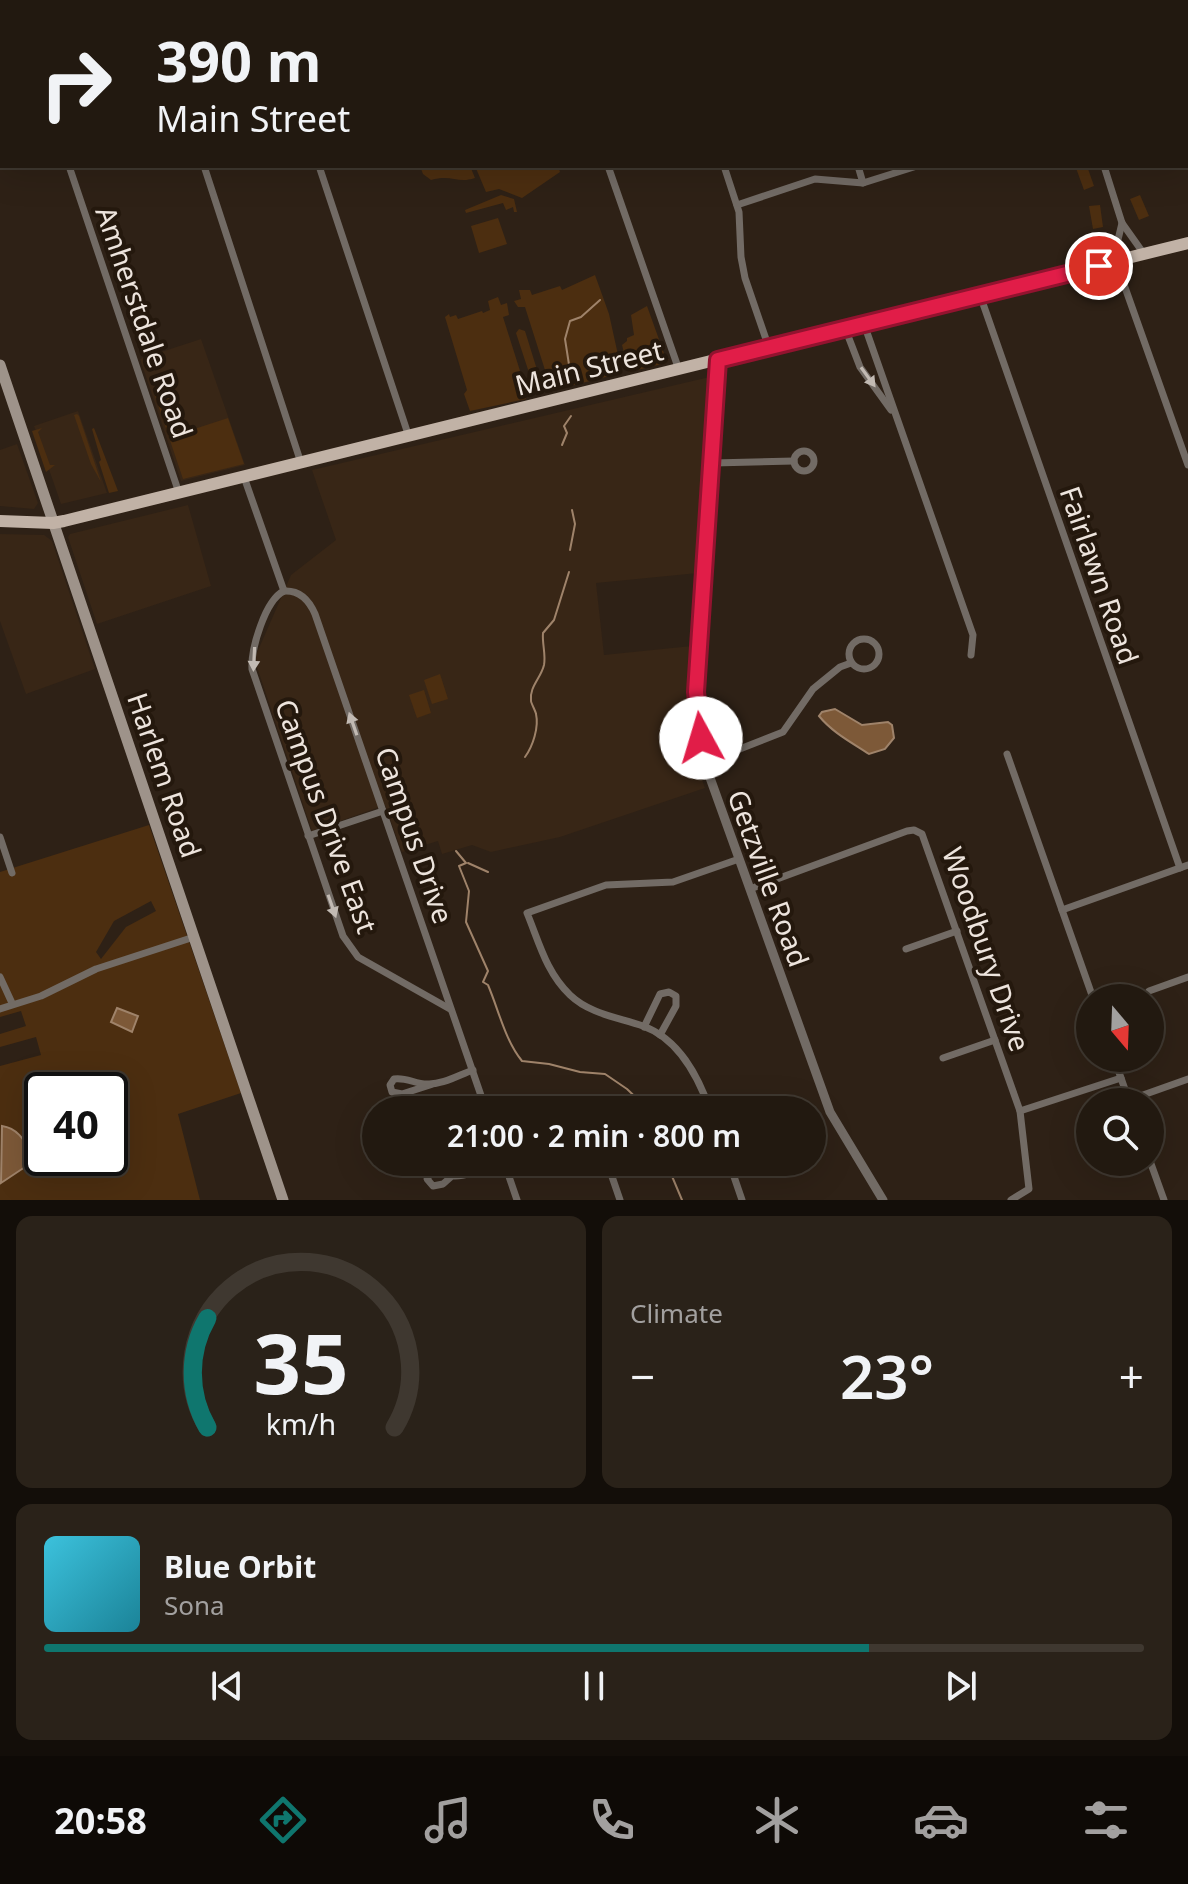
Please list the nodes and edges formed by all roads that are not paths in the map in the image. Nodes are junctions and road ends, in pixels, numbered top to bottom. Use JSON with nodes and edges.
{"nodes":[{"id":1,"x":70,"y":168,"type":"edge"},
{"id":2,"x":205,"y":168,"type":"edge"},
{"id":3,"x":320,"y":168,"type":"edge"},
{"id":4,"x":609,"y":168,"type":"edge"},
{"id":5,"x":725,"y":168,"type":"edge"},
{"id":6,"x":859,"y":168,"type":"edge"},
{"id":7,"x":911,"y":168,"type":"edge"},
{"id":8,"x":1105,"y":168,"type":"edge"},
{"id":9,"x":863,"y":183,"type":"junction"},
{"id":10,"x":737,"y":205,"type":"junction"},
{"id":11,"x":1122,"y":223,"type":"junction"},
{"id":12,"x":1188,"y":243,"type":"edge"},
{"id":13,"x":1144,"y":254,"type":"junction"},
{"id":14,"x":1116,"y":262,"type":"junction"},
{"id":15,"x":980,"y":295,"type":"junction"},
{"id":16,"x":864,"y":324,"type":"junction"},
{"id":17,"x":845,"y":328,"type":"junction"},
{"id":18,"x":769,"y":348,"type":"junction"},
{"id":19,"x":718,"y":360,"type":"junction"},
{"id":20,"x":0,"y":365,"type":"edge"},
{"id":21,"x":679,"y":370,"type":"junction"},
{"id":22,"x":899,"y":422,"type":"junction"},
{"id":23,"x":409,"y":437,"type":"junction"},
{"id":24,"x":794,"y":461,"type":"dead end"},
{"id":25,"x":301,"y":463,"type":"junction"},
{"id":26,"x":713,"y":463,"type":"junction"},
{"id":27,"x":1188,"y":465,"type":"edge"},
{"id":28,"x":244,"y":477,"type":"junction"},
{"id":29,"x":179,"y":493,"type":"junction"},
{"id":30,"x":0,"y":521,"type":"edge"},
{"id":31,"x":53,"y":523,"type":"junction"},
{"id":32,"x":284,"y":591,"type":"junction"},
{"id":33,"x":971,"y":655,"type":"dead end"},
{"id":34,"x":851,"y":663,"type":"junction"},
{"id":35,"x":1007,"y":754,"type":"dead end"},
{"id":36,"x":704,"y":763,"type":"junction"},
{"id":37,"x":383,"y":811,"type":"junction"},
{"id":38,"x":308,"y":836,"type":"junction"},
{"id":39,"x":0,"y":837,"type":"edge"},
{"id":40,"x":739,"y":859,"type":"junction"},
{"id":41,"x":1184,"y":867,"type":"edge"},
{"id":42,"x":12,"y":873,"type":"dead end"},
{"id":43,"x":750,"y":889,"type":"junction"},
{"id":44,"x":1062,"y":910,"type":"junction"},
{"id":45,"x":957,"y":931,"type":"junction"},
{"id":46,"x":194,"y":937,"type":"junction"},
{"id":47,"x":906,"y":949,"type":"dead end"},
{"id":48,"x":0,"y":977,"type":"edge"},
{"id":49,"x":1188,"y":977,"type":"edge"},
{"id":50,"x":1088,"y":984,"type":"edge"},
{"id":51,"x":1164,"y":986,"type":"edge"},
{"id":52,"x":12,"y":1003,"type":"junction"},
{"id":53,"x":0,"y":1009,"type":"edge"},
{"id":54,"x":452,"y":1010,"type":"junction"},
{"id":55,"x":644,"y":1027,"type":"junction"},
{"id":56,"x":660,"y":1035,"type":"junction"},
{"id":57,"x":995,"y":1040,"type":"junction"},
{"id":58,"x":943,"y":1058,"type":"dead end"},
{"id":59,"x":473,"y":1070,"type":"junction"},
{"id":60,"x":1119,"y":1072,"type":"edge"},
{"id":61,"x":1121,"y":1078,"type":"junction"},
{"id":62,"x":1188,"y":1079,"type":"edge"},
{"id":63,"x":433,"y":1084,"type":"junction"},
{"id":64,"x":1124,"y":1088,"type":"edge"},
{"id":65,"x":1164,"y":1088,"type":"edge"},
{"id":66,"x":481,"y":1096,"type":"edge"},
{"id":67,"x":704,"y":1096,"type":"edge"},
{"id":68,"x":1020,"y":1111,"type":"junction"},
{"id":69,"x":508,"y":1176,"type":"edge"},
{"id":70,"x":612,"y":1176,"type":"edge"},
{"id":71,"x":734,"y":1176,"type":"edge"},
{"id":72,"x":1155,"y":1176,"type":"edge"},
{"id":73,"x":283,"y":1200,"type":"edge"},
{"id":74,"x":517,"y":1200,"type":"edge"},
{"id":75,"x":620,"y":1200,"type":"edge"},
{"id":76,"x":742,"y":1200,"type":"edge"},
{"id":77,"x":883,"y":1200,"type":"edge"},
{"id":78,"x":1011,"y":1200,"type":"edge"},
{"id":79,"x":1164,"y":1200,"type":"edge"}],
"edges":[{"from":1,"to":29,"type":"street","name":"Amherstdale Road"},
{"from":2,"to":25,"type":"street"},
{"from":3,"to":23,"type":"street"},
{"from":4,"to":21,"type":"street"},
{"from":5,"to":10,"type":"street"},
{"from":6,"to":9,"type":"street"},
{"from":7,"to":9,"type":"street"},
{"from":8,"to":11,"type":"street"},
{"from":9,"to":10,"type":"street"},
{"from":10,"to":18,"type":"street"},
{"from":11,"to":13,"type":"street"},
{"from":11,"to":14,"type":"street"},
{"from":12,"to":13,"type":"main road","name":"Main Street"},
{"from":13,"to":14,"type":"main road","name":"Main Street"},
{"from":14,"to":15,"type":"main road","name":"Main Street"},
{"from":14,"to":27,"type":"street"},
{"from":15,"to":16,"type":"main road","name":"Main Street"},
{"from":15,"to":41,"type":"street","name":"Fairlawn Road"},
{"from":16,"to":17,"type":"main road","name":"Main Street"},
{"from":16,"to":22,"type":"street"},
{"from":17,"to":18,"type":"main road","name":"Main Street"},
{"from":17,"to":22,"type":"street","one_way":true},
{"from":18,"to":19,"type":"main road","name":"Main Street"},
{"from":19,"to":21,"type":"main road","name":"Main Street"},
{"from":19,"to":26,"type":"street","name":"Getzville Road"},
{"from":20,"to":31,"type":"main road","name":"Harlem Road"},
{"from":21,"to":23,"type":"main road","name":"Main Street"},
{"from":22,"to":33,"type":"street"},
{"from":23,"to":25,"type":"main road","name":"Main Street"},
{"from":24,"to":26,"type":"street"},
{"from":25,"to":28,"type":"main road","name":"Main Street"},
{"from":26,"to":36,"type":"street","name":"Getzville Road"},
{"from":28,"to":29,"type":"main road","name":"Main Street"},
{"from":28,"to":32,"type":"street"},
{"from":29,"to":31,"type":"main road","name":"Main Street"},
{"from":30,"to":31,"type":"main road","name":"Main Street"},
{"from":31,"to":46,"type":"main road","name":"Harlem Road"},
{"from":37,"to":32,"type":"street","name":"Campus Drive","one_way":true},
{"from":32,"to":38,"type":"street","name":"Campus Drive East","one_way":true},
{"from":34,"to":34,"type":"street"},
{"from":34,"to":36,"type":"street"},
{"from":35,"to":44,"type":"street"},
{"from":36,"to":40,"type":"street","name":"Getzville Road"},
{"from":37,"to":38,"type":"street"},
{"from":37,"to":54,"type":"street","name":"Campus Drive"},
{"from":38,"to":54,"type":"street","name":"Campus Drive East","one_way":true},
{"from":39,"to":42,"type":"street"},
{"from":40,"to":43,"type":"street","name":"Getzville Road"},
{"from":40,"to":55,"type":"street"},
{"from":41,"to":44,"type":"street"},
{"from":43,"to":45,"type":"street","name":"Woodbury Drive"},
{"from":43,"to":77,"type":"street","name":"Getzville Road"},
{"from":44,"to":50,"type":"street"},
{"from":45,"to":47,"type":"street"},
{"from":45,"to":57,"type":"street","name":"Woodbury Drive"},
{"from":46,"to":52,"type":"street"},
{"from":46,"to":73,"type":"main road","name":"Harlem Road"},
{"from":48,"to":52,"type":"street"},
{"from":49,"to":51,"type":"street"},
{"from":52,"to":53,"type":"street"},
{"from":54,"to":59,"type":"street","name":"Campus Drive"},
{"from":55,"to":56,"type":"street"},
{"from":55,"to":56,"type":"street"},
{"from":56,"to":67,"type":"street"},
{"from":57,"to":58,"type":"street"},
{"from":57,"to":68,"type":"street","name":"Woodbury Drive"},
{"from":59,"to":63,"type":"street"},
{"from":59,"to":66,"type":"street","name":"Campus Drive"},
{"from":60,"to":61,"type":"street"},
{"from":61,"to":64,"type":"street"},
{"from":61,"to":68,"type":"street"},
{"from":62,"to":65,"type":"street"},
{"from":63,"to":63,"type":"street"},
{"from":68,"to":78,"type":"street","name":"Woodbury Drive"},
{"from":69,"to":74,"type":"street"},
{"from":70,"to":75,"type":"street"},
{"from":71,"to":76,"type":"street"},
{"from":72,"to":79,"type":"street"}]}
